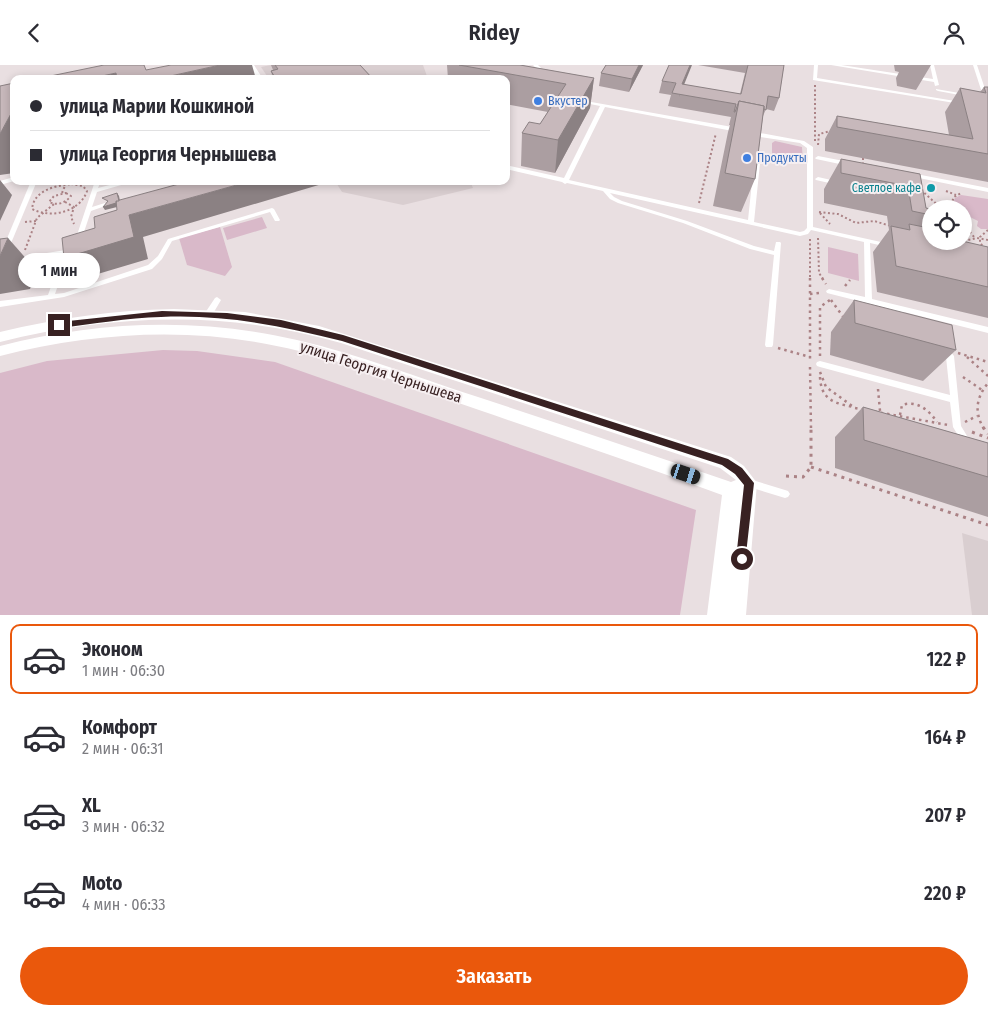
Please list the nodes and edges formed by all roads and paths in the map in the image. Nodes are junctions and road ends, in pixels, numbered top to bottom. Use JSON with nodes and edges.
{"nodes":[{"id":1,"x":252,"y":65,"type":"edge"},
{"id":2,"x":535,"y":65,"type":"edge"},
{"id":3,"x":816,"y":65,"type":"edge"},
{"id":4,"x":833,"y":65,"type":"edge"},
{"id":5,"x":879,"y":65,"type":"edge"},
{"id":6,"x":932,"y":65,"type":"edge"},
{"id":7,"x":975,"y":65,"type":"edge"},
{"id":8,"x":880,"y":72,"type":"junction"},
{"id":9,"x":257,"y":73,"type":"joint"},
{"id":10,"x":249,"y":75,"type":"edge"},
{"id":11,"x":548,"y":76,"type":"edge"},
{"id":12,"x":815,"y":79,"type":"junction"},
{"id":13,"x":936,"y":81,"type":"junction"},
{"id":14,"x":938,"y":90,"type":"junction"},
{"id":15,"x":574,"y":99,"type":"edge"},
{"id":16,"x":940,"y":99,"type":"junction"},
{"id":17,"x":986,"y":99,"type":"junction"},
{"id":18,"x":969,"y":104,"type":"edge"},
{"id":19,"x":603,"y":105,"type":"junction"},
{"id":20,"x":978,"y":106,"type":"edge"},
{"id":21,"x":988,"y":106,"type":"edge"},
{"id":22,"x":717,"y":127,"type":"junction"},
{"id":23,"x":743,"y":131,"type":"edge"},
{"id":24,"x":834,"y":131,"type":"dead end"},
{"id":25,"x":752,"y":133,"type":"edge"},
{"id":26,"x":760,"y":135,"type":"junction"},
{"id":27,"x":759,"y":143,"type":"edge"},
{"id":28,"x":815,"y":150,"type":"dead end"},
{"id":29,"x":818,"y":158,"type":"joint"},
{"id":30,"x":862,"y":158,"type":"dead end"},
{"id":31,"x":758,"y":159,"type":"edge"},
{"id":32,"x":854,"y":165,"type":"edge"},
{"id":33,"x":510,"y":168,"type":"edge"},
{"id":34,"x":863,"y":171,"type":"edge"},
{"id":35,"x":899,"y":173,"type":"edge"},
{"id":36,"x":908,"y":175,"type":"junction"},
{"id":37,"x":818,"y":179,"type":"dead end"},
{"id":38,"x":565,"y":182,"type":"junction"},
{"id":39,"x":845,"y":184,"type":"edge"},
{"id":40,"x":34,"y":185,"type":"edge"},
{"id":41,"x":65,"y":185,"type":"joint"},
{"id":42,"x":78,"y":185,"type":"edge"},
{"id":43,"x":97,"y":185,"type":"edge"},
{"id":44,"x":117,"y":185,"type":"edge"},
{"id":45,"x":910,"y":186,"type":"joint"},
{"id":46,"x":988,"y":190,"type":"edge"},
{"id":47,"x":95,"y":191,"type":"junction"},
{"id":48,"x":606,"y":191,"type":"junction"},
{"id":49,"x":62,"y":193,"type":"junction"},
{"id":50,"x":968,"y":193,"type":"dead end"},
{"id":51,"x":931,"y":200,"type":"edge"},
{"id":52,"x":953,"y":200,"type":"edge"},
{"id":53,"x":65,"y":202,"type":"junction"},
{"id":54,"x":104,"y":203,"type":"edge"},
{"id":55,"x":54,"y":204,"type":"junction"},
{"id":56,"x":74,"y":207,"type":"junction"},
{"id":57,"x":89,"y":207,"type":"junction"},
{"id":58,"x":696,"y":211,"type":"junction"},
{"id":59,"x":818,"y":211,"type":"dead end"},
{"id":60,"x":42,"y":213,"type":"junction"},
{"id":61,"x":277,"y":220,"type":"dead end"},
{"id":62,"x":751,"y":223,"type":"junction"},
{"id":63,"x":812,"y":229,"type":"junction"},
{"id":64,"x":899,"y":229,"type":"edge"},
{"id":65,"x":76,"y":230,"type":"dead end"},
{"id":66,"x":988,"y":230,"type":"edge"},
{"id":67,"x":972,"y":234,"type":"edge"},
{"id":68,"x":975,"y":238,"type":"junction"},
{"id":69,"x":980,"y":238,"type":"junction"},
{"id":70,"x":972,"y":239,"type":"edge"},
{"id":71,"x":867,"y":240,"type":"junction"},
{"id":72,"x":988,"y":240,"type":"edge"},
{"id":73,"x":778,"y":243,"type":"dead end"},
{"id":74,"x":894,"y":246,"type":"edge"},
{"id":75,"x":984,"y":249,"type":"junction"},
{"id":76,"x":76,"y":251,"type":"junction"},
{"id":77,"x":988,"y":252,"type":"edge"},
{"id":78,"x":776,"y":254,"type":"junction"},
{"id":79,"x":986,"y":256,"type":"edge"},
{"id":80,"x":21,"y":260,"type":"junction"},
{"id":81,"x":51,"y":295,"type":"junction"},
{"id":82,"x":830,"y":295,"type":"junction"},
{"id":83,"x":217,"y":300,"type":"dead end"},
{"id":84,"x":869,"y":301,"type":"junction"},
{"id":85,"x":0,"y":304,"type":"edge"},
{"id":86,"x":892,"y":306,"type":"junction"},
{"id":87,"x":208,"y":315,"type":"junction"},
{"id":88,"x":844,"y":318,"type":"dead end"},
{"id":89,"x":914,"y":324,"type":"edge"},
{"id":90,"x":988,"y":330,"type":"edge"},
{"id":91,"x":0,"y":337,"type":"edge"},
{"id":92,"x":935,"y":341,"type":"edge"},
{"id":93,"x":769,"y":345,"type":"joint"},
{"id":94,"x":943,"y":347,"type":"junction"},
{"id":95,"x":0,"y":351,"type":"edge"},
{"id":96,"x":966,"y":355,"type":"junction"},
{"id":97,"x":810,"y":357,"type":"junction"},
{"id":98,"x":950,"y":361,"type":"junction"},
{"id":99,"x":988,"y":362,"type":"edge"},
{"id":100,"x":820,"y":365,"type":"junction"},
{"id":101,"x":820,"y":375,"type":"junction"},
{"id":102,"x":988,"y":376,"type":"edge"},
{"id":103,"x":877,"y":380,"type":"junction"},
{"id":104,"x":988,"y":383,"type":"edge"},
{"id":105,"x":982,"y":390,"type":"junction"},
{"id":106,"x":954,"y":400,"type":"junction"},
{"id":107,"x":855,"y":408,"type":"junction"},
{"id":108,"x":880,"y":411,"type":"junction"},
{"id":109,"x":900,"y":415,"type":"junction"},
{"id":110,"x":880,"y":417,"type":"edge"},
{"id":111,"x":938,"y":423,"type":"junction"},
{"id":112,"x":957,"y":427,"type":"junction"},
{"id":113,"x":988,"y":434,"type":"edge"},
{"id":114,"x":953,"y":444,"type":"edge"},
{"id":115,"x":811,"y":467,"type":"junction"},
{"id":116,"x":786,"y":476,"type":"dead end"},
{"id":117,"x":749,"y":483,"type":"junction"},
{"id":118,"x":731,"y":490,"type":"junction"},
{"id":119,"x":785,"y":494,"type":"dead end"},
{"id":120,"x":988,"y":525,"type":"edge"},
{"id":121,"x":717,"y":615,"type":"edge"},
{"id":122,"x":736,"y":615,"type":"edge"}],
"edges":[{"from":1,"to":9,"type":"lane"},
{"from":2,"to":11,"type":"lane"},
{"from":3,"to":12,"type":"lane"},
{"from":4,"to":8,"type":"lane"},
{"from":5,"to":8,"type":"lane"},
{"from":6,"to":13,"type":"lane"},
{"from":7,"to":17,"type":"lane"},
{"from":8,"to":13,"type":"lane"},
{"from":9,"to":10,"type":"lane"},
{"from":12,"to":16,"type":"lane"},
{"from":12,"to":28,"type":"path"},
{"from":13,"to":14,"type":"lane"},
{"from":14,"to":16,"type":"lane"},
{"from":14,"to":17,"type":"lane"},
{"from":15,"to":19,"type":"lane"},
{"from":16,"to":18,"type":"lane"},
{"from":17,"to":21,"type":"lane"},
{"from":19,"to":22,"type":"lane"},
{"from":19,"to":38,"type":"lane"},
{"from":20,"to":21,"type":"lane"},
{"from":22,"to":23,"type":"lane"},
{"from":22,"to":58,"type":"path"},
{"from":24,"to":29,"type":"path"},
{"from":25,"to":26,"type":"lane"},
{"from":26,"to":27,"type":"lane"},
{"from":26,"to":63,"type":"lane"},
{"from":29,"to":32,"type":"lane"},
{"from":30,"to":34,"type":"path"},
{"from":31,"to":62,"type":"lane"},
{"from":33,"to":38,"type":"lane"},
{"from":35,"to":36,"type":"lane"},
{"from":36,"to":45,"type":"lane"},
{"from":36,"to":46,"type":"lane"},
{"from":37,"to":39,"type":"lane"},
{"from":38,"to":48,"type":"lane"},
{"from":40,"to":80,"type":"lane"},
{"from":41,"to":49,"type":"path"},
{"from":41,"to":60,"type":"path"},
{"from":42,"to":56,"type":"path"},
{"from":43,"to":47,"type":"lane"},
{"from":44,"to":47,"type":"lane"},
{"from":45,"to":51,"type":"path"},
{"from":47,"to":57,"type":"lane"},
{"from":48,"to":58,"type":"lane"},
{"from":48,"to":78,"type":"lane"},
{"from":49,"to":53,"type":"path"},
{"from":49,"to":55,"type":"path"},
{"from":50,"to":52,"type":"path"},
{"from":53,"to":55,"type":"path"},
{"from":53,"to":56,"type":"path"},
{"from":54,"to":57,"type":"lane"},
{"from":55,"to":60,"type":"path"},
{"from":56,"to":60,"type":"path"},
{"from":56,"to":65,"type":"path"},
{"from":57,"to":76,"type":"lane"},
{"from":58,"to":62,"type":"lane"},
{"from":59,"to":64,"type":"path"},
{"from":60,"to":80,"type":"path"},
{"from":61,"to":81,"type":"lane"},
{"from":62,"to":63,"type":"lane"},
{"from":63,"to":71,"type":"lane"},
{"from":63,"to":82,"type":"path"},
{"from":63,"to":97,"type":"path"},
{"from":66,"to":69,"type":"path"},
{"from":67,"to":68,"type":"path"},
{"from":68,"to":69,"type":"path"},
{"from":68,"to":70,"type":"path"},
{"from":69,"to":72,"type":"path"},
{"from":69,"to":75,"type":"path"},
{"from":71,"to":74,"type":"lane"},
{"from":71,"to":84,"type":"lane"},
{"from":73,"to":78,"type":"lane"},
{"from":75,"to":77,"type":"path"},
{"from":75,"to":79,"type":"path"},
{"from":76,"to":80,"type":"lane"},
{"from":76,"to":81,"type":"lane"},
{"from":78,"to":93,"type":"lane"},
{"from":81,"to":85,"type":"lane"},
{"from":82,"to":84,"type":"lane"},
{"from":82,"to":88,"type":"path"},
{"from":82,"to":100,"type":"path"},
{"from":83,"to":87,"type":"lane"},
{"from":84,"to":86,"type":"lane"},
{"from":86,"to":89,"type":"lane"},
{"from":86,"to":90,"type":"lane"},
{"from":87,"to":91,"type":"street","name":"улица Георгия Чернышева"},
{"from":87,"to":117,"type":"street","name":"улица Георгия Чернышева"},
{"from":92,"to":94,"type":"lane"},
{"from":93,"to":97,"type":"path"},
{"from":94,"to":96,"type":"path"},
{"from":94,"to":98,"type":"lane"},
{"from":95,"to":118,"type":"street","name":"улица Георгия Чернышева"},
{"from":96,"to":99,"type":"path"},
{"from":96,"to":102,"type":"path"},
{"from":97,"to":115,"type":"path"},
{"from":98,"to":105,"type":"path"},
{"from":98,"to":106,"type":"lane"},
{"from":100,"to":101,"type":"path"},
{"from":100,"to":103,"type":"lane"},
{"from":101,"to":107,"type":"path"},
{"from":101,"to":107,"type":"path"},
{"from":103,"to":106,"type":"lane"},
{"from":103,"to":108,"type":"path"},
{"from":104,"to":105,"type":"path"},
{"from":105,"to":113,"type":"path"},
{"from":106,"to":112,"type":"lane"},
{"from":107,"to":108,"type":"path"},
{"from":108,"to":109,"type":"path"},
{"from":108,"to":110,"type":"path"},
{"from":109,"to":111,"type":"path"},
{"from":109,"to":111,"type":"path"},
{"from":111,"to":112,"type":"path"},
{"from":112,"to":114,"type":"lane"},
{"from":115,"to":116,"type":"path"},
{"from":115,"to":120,"type":"path"},
{"from":117,"to":118,"type":"street"},
{"from":117,"to":119,"type":"lane","name":"улица Георгия Чернышева"},
{"from":117,"to":122,"type":"street"},
{"from":118,"to":121,"type":"street"}]}
